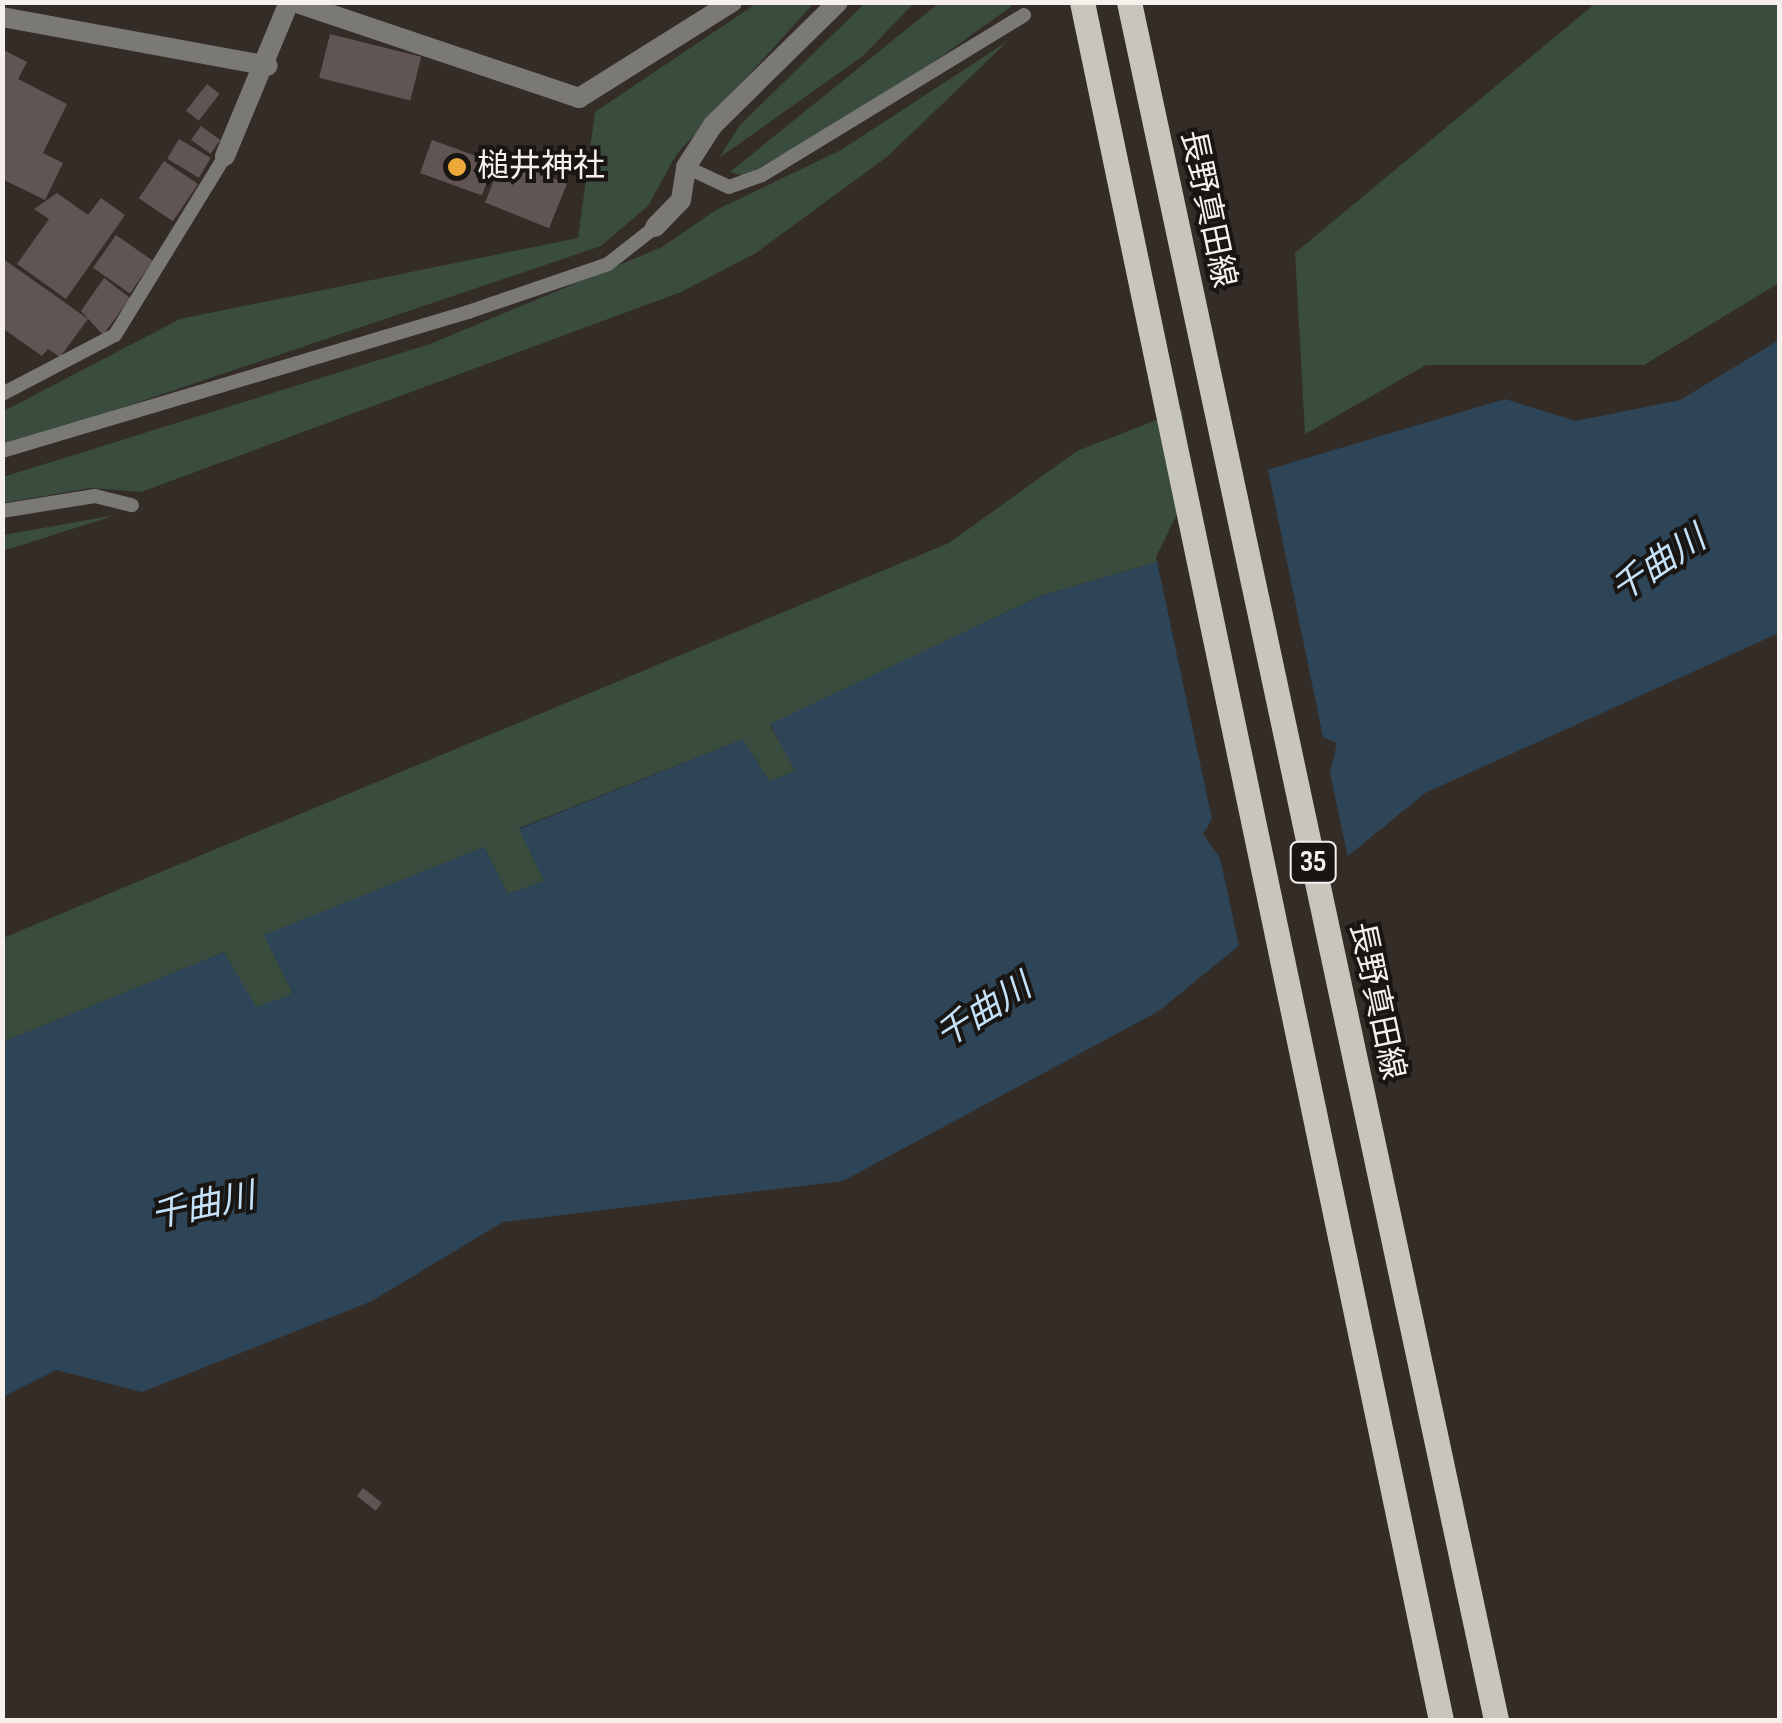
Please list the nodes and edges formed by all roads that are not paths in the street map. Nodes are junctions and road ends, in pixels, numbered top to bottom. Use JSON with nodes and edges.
{"nodes":[{"id":1,"x":292,"y":2,"type":"edge"},
{"id":2,"x":732,"y":2,"type":"edge"},
{"id":3,"x":838,"y":2,"type":"edge"},
{"id":4,"x":1082,"y":2,"type":"edge"},
{"id":5,"x":1129,"y":2,"type":"edge"},
{"id":6,"x":1024,"y":15,"type":"dead end"},
{"id":7,"x":2,"y":17,"type":"edge"},
{"id":8,"x":268,"y":66,"type":"junction"},
{"id":9,"x":225,"y":156,"type":"joint"},
{"id":10,"x":686,"y":167,"type":"junction"},
{"id":11,"x":654,"y":227,"type":"joint"},
{"id":12,"x":2,"y":394,"type":"edge"},
{"id":13,"x":2,"y":451,"type":"edge"},
{"id":14,"x":132,"y":505,"type":"dead end"},
{"id":15,"x":2,"y":512,"type":"edge"},
{"id":16,"x":1440,"y":1720,"type":"edge"},
{"id":17,"x":1496,"y":1720,"type":"edge"}],
"edges":[{"from":1,"to":2,"type":"street"},
{"from":1,"to":8,"type":"street"},
{"from":3,"to":10,"type":"street"},
{"from":4,"to":16,"type":"main road","number":"35"},
{"from":5,"to":17,"type":"main road","name":"長野真田線","number":"35"},
{"from":6,"to":10,"type":"lane"},
{"from":7,"to":8,"type":"street"},
{"from":8,"to":9,"type":"street"},
{"from":9,"to":12,"type":"lane"},
{"from":10,"to":11,"type":"street"},
{"from":11,"to":13,"type":"lane"},
{"from":14,"to":15,"type":"lane"}]}
